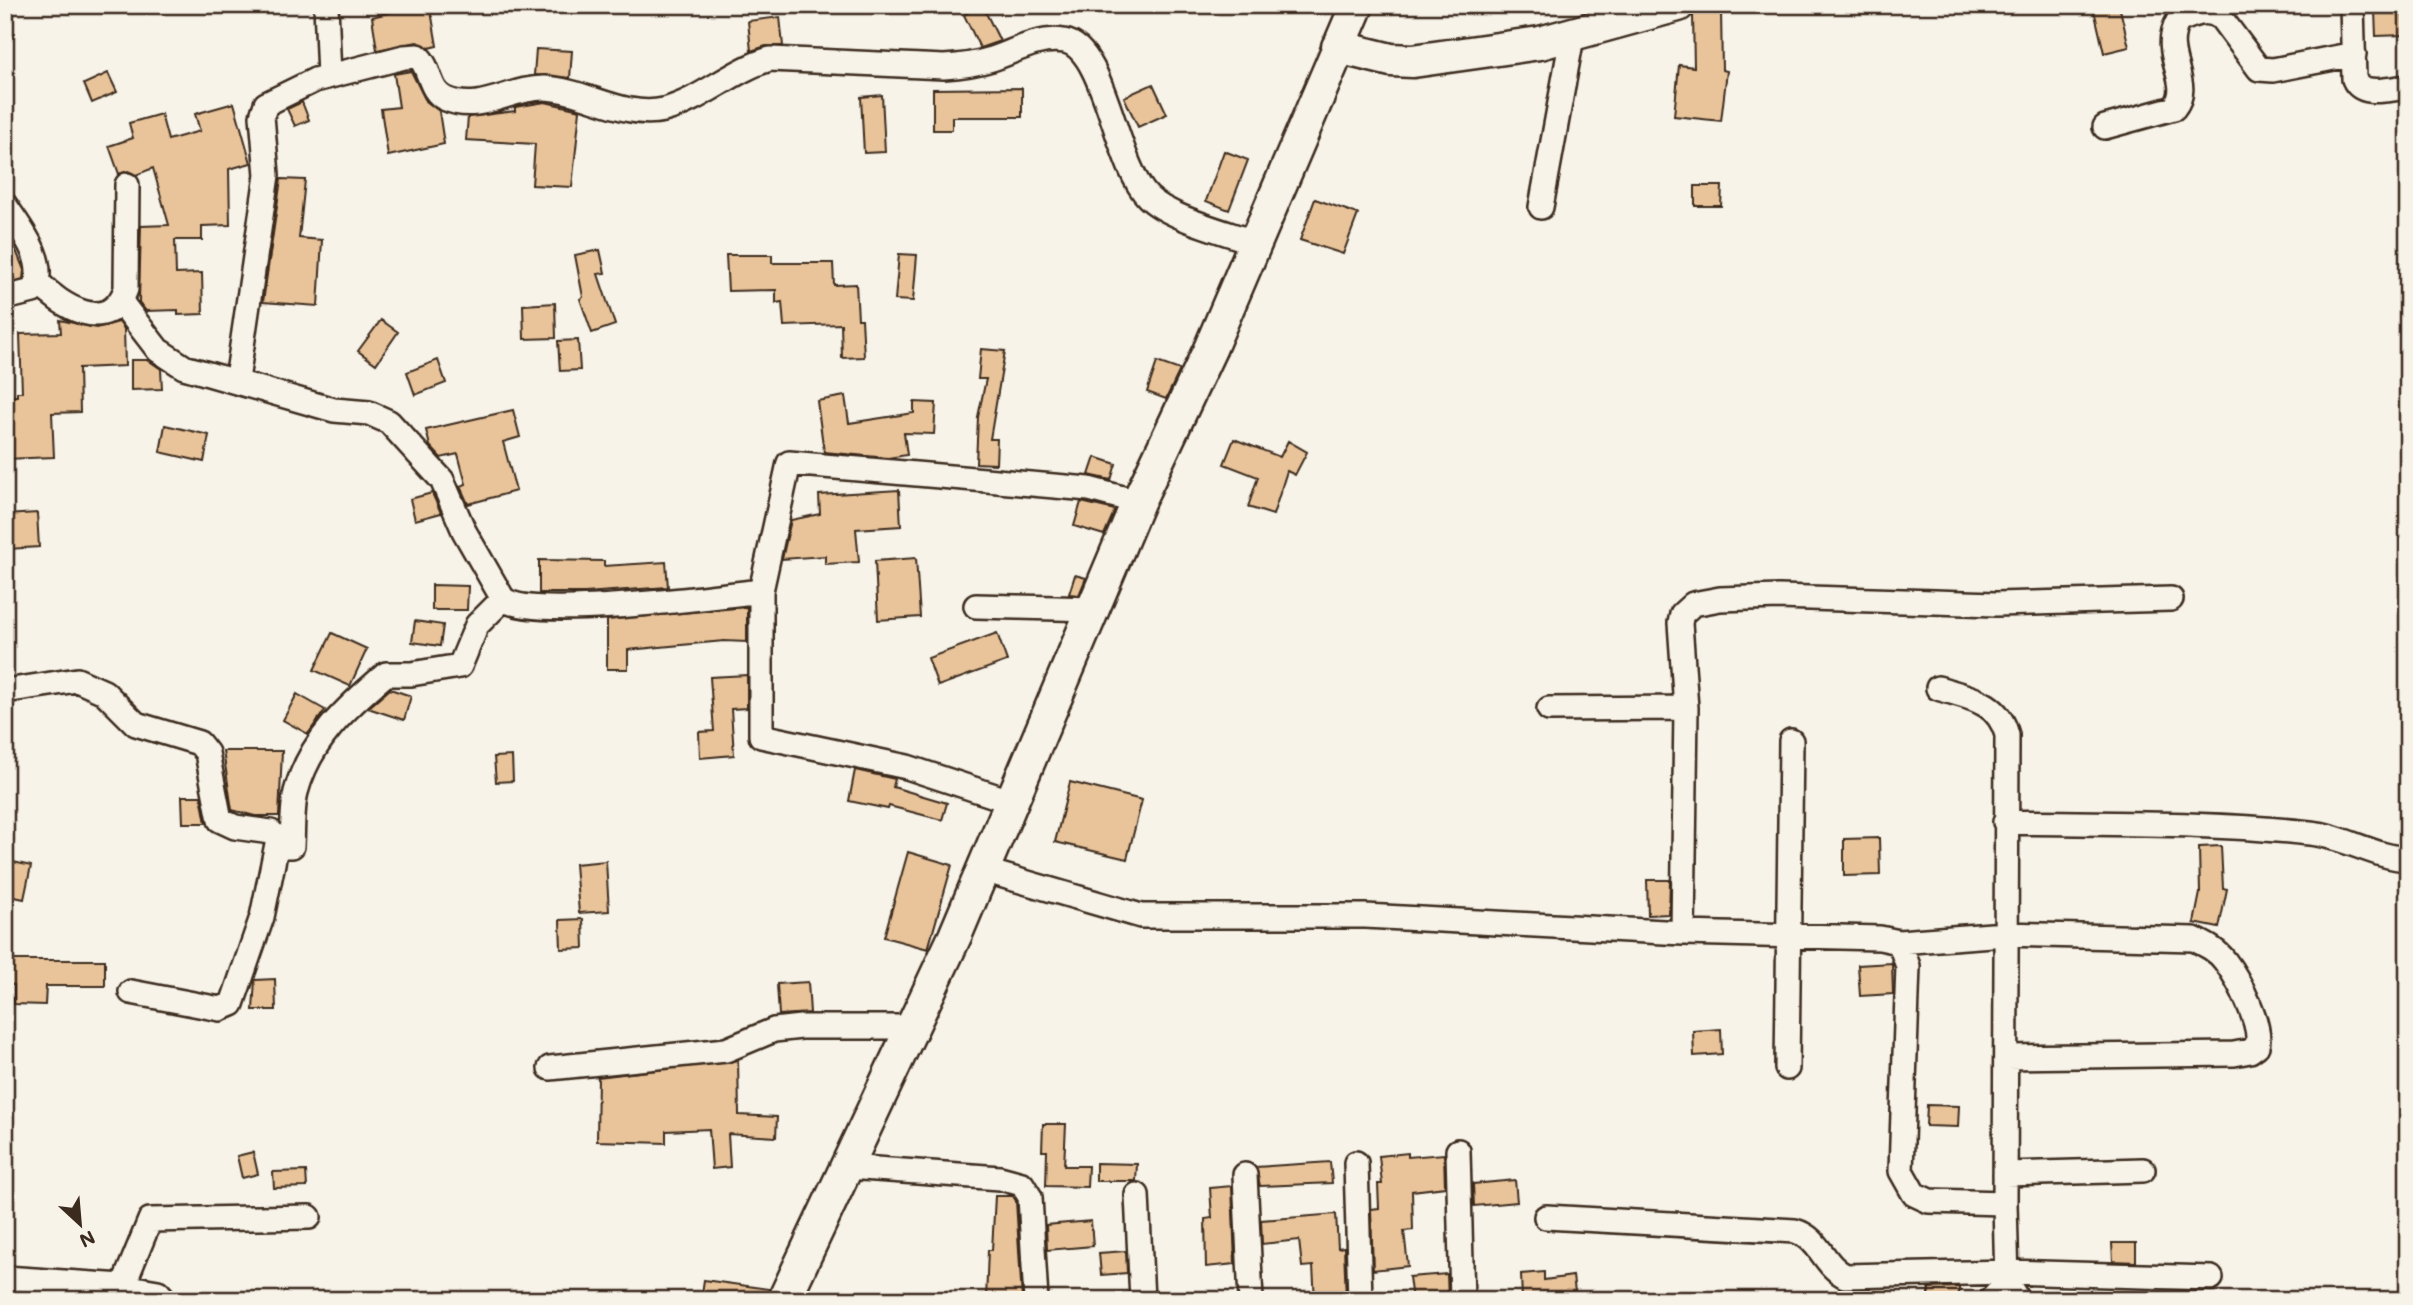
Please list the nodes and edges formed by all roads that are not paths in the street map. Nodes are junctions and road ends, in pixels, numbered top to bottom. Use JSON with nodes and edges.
{"nodes":[{"id":1,"x":326,"y":5,"type":"edge"},
{"id":2,"x":1357,"y":5,"type":"edge"},
{"id":3,"x":1678,"y":5,"type":"edge"},
{"id":4,"x":2353,"y":5,"type":"edge"},
{"id":5,"x":1572,"y":37,"type":"junction"},
{"id":6,"x":1338,"y":47,"type":"junction"},
{"id":7,"x":2354,"y":54,"type":"junction"},
{"id":8,"x":329,"y":76,"type":"junction"},
{"id":9,"x":2408,"y":87,"type":"edge"},
{"id":10,"x":2105,"y":127,"type":"dead end"},
{"id":11,"x":127,"y":185,"type":"dead end"},
{"id":12,"x":5,"y":205,"type":"edge"},
{"id":13,"x":1541,"y":207,"type":"dead end"},
{"id":14,"x":1256,"y":243,"type":"junction"},
{"id":15,"x":38,"y":282,"type":"junction"},
{"id":16,"x":5,"y":298,"type":"edge"},
{"id":17,"x":121,"y":302,"type":"junction"},
{"id":18,"x":237,"y":380,"type":"junction"},
{"id":19,"x":1138,"y":502,"type":"junction"},
{"id":20,"x":761,"y":591,"type":"junction"},
{"id":21,"x":503,"y":599,"type":"junction"},
{"id":22,"x":2171,"y":599,"type":"dead end"},
{"id":23,"x":976,"y":606,"type":"dead end"},
{"id":24,"x":1093,"y":609,"type":"junction"},
{"id":25,"x":1938,"y":688,"type":"dead end"},
{"id":26,"x":5,"y":691,"type":"edge"},
{"id":27,"x":1686,"y":708,"type":"junction"},
{"id":28,"x":1549,"y":709,"type":"dead end"},
{"id":29,"x":1791,"y":741,"type":"dead end"},
{"id":30,"x":1013,"y":802,"type":"junction"},
{"id":31,"x":2005,"y":821,"type":"junction"},
{"id":32,"x":277,"y":845,"type":"junction"},
{"id":33,"x":2408,"y":859,"type":"edge"},
{"id":34,"x":983,"y":870,"type":"junction"},
{"id":35,"x":1683,"y":933,"type":"junction"},
{"id":36,"x":1790,"y":934,"type":"junction"},
{"id":37,"x":2005,"y":934,"type":"junction"},
{"id":38,"x":1899,"y":942,"type":"junction"},
{"id":39,"x":131,"y":992,"type":"dead end"},
{"id":40,"x":914,"y":1027,"type":"junction"},
{"id":41,"x":2007,"y":1057,"type":"junction"},
{"id":42,"x":550,"y":1068,"type":"dead end"},
{"id":43,"x":1787,"y":1068,"type":"dead end"},
{"id":44,"x":1458,"y":1151,"type":"dead end"},
{"id":45,"x":1356,"y":1163,"type":"dead end"},
{"id":46,"x":848,"y":1167,"type":"junction"},
{"id":47,"x":2143,"y":1170,"type":"dead end"},
{"id":48,"x":2006,"y":1174,"type":"junction"},
{"id":49,"x":1245,"y":1175,"type":"dead end"},
{"id":50,"x":1137,"y":1195,"type":"dead end"},
{"id":51,"x":2005,"y":1203,"type":"junction"},
{"id":52,"x":309,"y":1217,"type":"dead end"},
{"id":53,"x":1546,"y":1217,"type":"dead end"},
{"id":54,"x":5,"y":1278,"type":"edge"},
{"id":55,"x":2211,"y":1278,"type":"dead end"},
{"id":56,"x":2011,"y":1285,"type":"edge"},
{"id":57,"x":123,"y":1286,"type":"junction"},
{"id":58,"x":165,"y":1300,"type":"edge"},
{"id":59,"x":784,"y":1300,"type":"edge"},
{"id":60,"x":1036,"y":1300,"type":"edge"},
{"id":61,"x":1142,"y":1300,"type":"edge"},
{"id":62,"x":1251,"y":1300,"type":"edge"},
{"id":63,"x":1360,"y":1300,"type":"edge"},
{"id":64,"x":1462,"y":1300,"type":"edge"},
{"id":65,"x":1991,"y":1300,"type":"edge"}],
"edges":[{"from":1,"to":8,"type":"street"},
{"from":2,"to":6,"type":"main road"},
{"from":3,"to":5,"type":"main road"},
{"from":4,"to":7,"type":"street"},
{"from":5,"to":6,"type":"main road"},
{"from":5,"to":13,"type":"street"},
{"from":6,"to":14,"type":"main road"},
{"from":7,"to":9,"type":"street"},
{"from":7,"to":10,"type":"street"},
{"from":8,"to":14,"type":"street"},
{"from":8,"to":18,"type":"street"},
{"from":11,"to":17,"type":"street"},
{"from":12,"to":15,"type":"street"},
{"from":14,"to":19,"type":"main road"},
{"from":15,"to":16,"type":"street"},
{"from":15,"to":17,"type":"street"},
{"from":17,"to":18,"type":"street"},
{"from":18,"to":21,"type":"street"},
{"from":19,"to":20,"type":"street"},
{"from":19,"to":24,"type":"main road"},
{"from":20,"to":21,"type":"street"},
{"from":20,"to":30,"type":"street"},
{"from":21,"to":32,"type":"street"},
{"from":22,"to":27,"type":"street"},
{"from":23,"to":24,"type":"street"},
{"from":24,"to":30,"type":"main road"},
{"from":25,"to":31,"type":"street"},
{"from":26,"to":32,"type":"street"},
{"from":27,"to":28,"type":"street"},
{"from":27,"to":35,"type":"street"},
{"from":29,"to":36,"type":"street"},
{"from":30,"to":34,"type":"main road"},
{"from":31,"to":33,"type":"street"},
{"from":31,"to":37,"type":"street"},
{"from":32,"to":39,"type":"street"},
{"from":34,"to":35,"type":"street"},
{"from":34,"to":40,"type":"main road"},
{"from":35,"to":36,"type":"street"},
{"from":36,"to":38,"type":"street"},
{"from":36,"to":43,"type":"street"},
{"from":37,"to":38,"type":"street"},
{"from":37,"to":41,"type":"street"},
{"from":37,"to":41,"type":"street"},
{"from":38,"to":51,"type":"street"},
{"from":40,"to":42,"type":"street"},
{"from":40,"to":46,"type":"main road"},
{"from":41,"to":48,"type":"street"},
{"from":44,"to":64,"type":"street"},
{"from":45,"to":63,"type":"street"},
{"from":46,"to":59,"type":"main road"},
{"from":46,"to":60,"type":"street"},
{"from":47,"to":48,"type":"street"},
{"from":48,"to":51,"type":"street"},
{"from":49,"to":62,"type":"street"},
{"from":50,"to":61,"type":"street"},
{"from":51,"to":56,"type":"street"},
{"from":52,"to":57,"type":"street"},
{"from":53,"to":56,"type":"street"},
{"from":54,"to":57,"type":"street"},
{"from":55,"to":56,"type":"street"},
{"from":56,"to":65,"type":"street"},
{"from":57,"to":58,"type":"street"}]}
